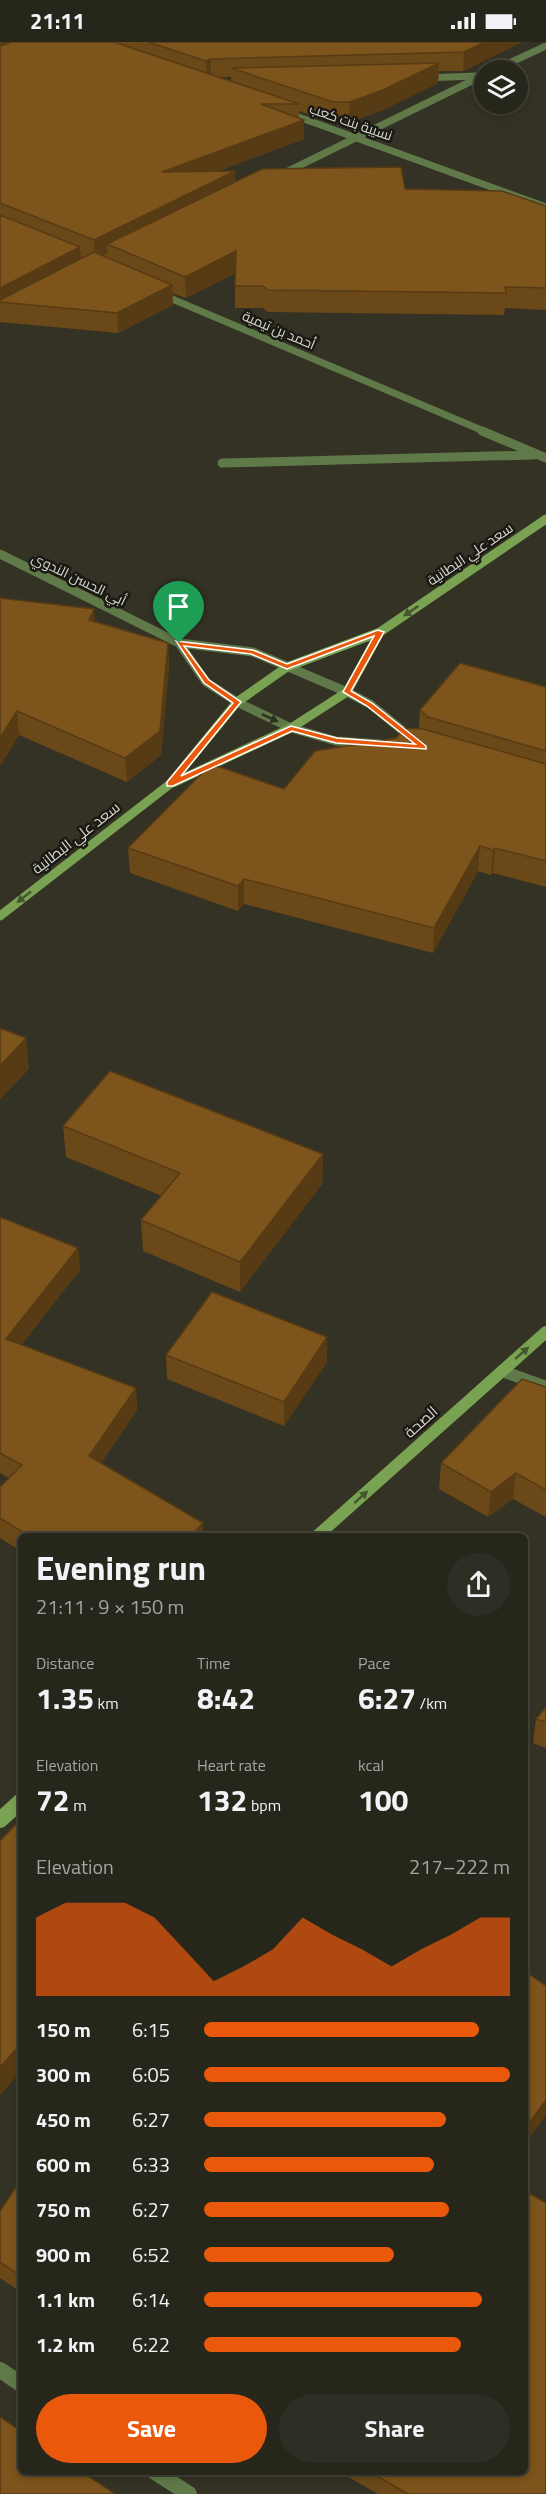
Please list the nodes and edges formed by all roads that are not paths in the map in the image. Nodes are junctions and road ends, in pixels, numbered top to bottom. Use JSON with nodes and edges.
{"nodes":[{"id":1,"x":546,"y":45,"type":"edge"},
{"id":2,"x":515,"y":60,"type":"edge"},
{"id":3,"x":474,"y":76,"type":"edge"},
{"id":4,"x":412,"y":78,"type":"edge"},
{"id":5,"x":474,"y":80,"type":"edge"},
{"id":6,"x":279,"y":110,"type":"edge"},
{"id":7,"x":358,"y":136,"type":"junction"},
{"id":8,"x":273,"y":178,"type":"edge"},
{"id":9,"x":546,"y":207,"type":"edge"},
{"id":10,"x":149,"y":289,"type":"edge"},
{"id":11,"x":542,"y":456,"type":"edge"},
{"id":12,"x":222,"y":463,"type":"dead end"},
{"id":13,"x":546,"y":519,"type":"edge"},
{"id":14,"x":0,"y":555,"type":"edge"},
{"id":15,"x":380,"y":632,"type":"junction"},
{"id":16,"x":179,"y":643,"type":"junction"},
{"id":17,"x":287,"y":667,"type":"junction"},
{"id":18,"x":347,"y":692,"type":"junction"},
{"id":19,"x":237,"y":702,"type":"junction"},
{"id":20,"x":291,"y":728,"type":"junction"},
{"id":21,"x":391,"y":745,"type":"edge"},
{"id":22,"x":401,"y":746,"type":"edge"},
{"id":23,"x":170,"y":784,"type":"junction"},
{"id":24,"x":0,"y":916,"type":"edge"},
{"id":25,"x":546,"y":1332,"type":"edge"},
{"id":26,"x":502,"y":1371,"type":"junction"},
{"id":27,"x":546,"y":1387,"type":"edge"},
{"id":28,"x":320,"y":1533,"type":"edge"},
{"id":29,"x":18,"y":1804,"type":"edge"},
{"id":30,"x":0,"y":1820,"type":"edge"},
{"id":31,"x":0,"y":2370,"type":"edge"},
{"id":32,"x":18,"y":2382,"type":"edge"},
{"id":33,"x":160,"y":2475,"type":"edge"},
{"id":34,"x":189,"y":2494,"type":"edge"}],
"edges":[{"from":1,"to":2,"type":"street"},
{"from":3,"to":4,"type":"street"},
{"from":5,"to":7,"type":"street"},
{"from":6,"to":7,"type":"street","name":"نسيبة بنت كعب"},
{"from":7,"to":8,"type":"street"},
{"from":7,"to":9,"type":"street","name":"نسيبة بنت كعب"},
{"from":10,"to":11,"type":"street","name":"أحمد بن تيمية"},
{"from":11,"to":12,"type":"street"},
{"from":13,"to":15,"type":"main road","name":"سعد علي البطانية","one_way":true},
{"from":14,"to":16,"type":"street","name":"أبي الحسن الندوي"},
{"from":15,"to":17,"type":"main road","name":"سعد علي البطانية"},
{"from":15,"to":18,"type":"main road","name":"سعد علي البطانية"},
{"from":16,"to":17,"type":"street","name":"أبي الحسن الندوي"},
{"from":16,"to":19,"type":"street","name":"أبي الحسن الندوي"},
{"from":17,"to":18,"type":"street","name":"أبي الحسن الندوي"},
{"from":17,"to":19,"type":"main road","name":"سعد علي البطانية"},
{"from":18,"to":20,"type":"main road","name":"سعد علي البطانية"},
{"from":18,"to":22,"type":"street","name":"أبي الحسن الندوي"},
{"from":19,"to":20,"type":"street","name":"أبي الحسن الندوي","one_way":true},
{"from":19,"to":23,"type":"main road","name":"سعد علي البطانية"},
{"from":20,"to":21,"type":"street","name":"أبي الحسن الندوي"},
{"from":20,"to":23,"type":"main road","name":"سعد علي البطانية"},
{"from":23,"to":24,"type":"main road","name":"سعد علي البطانية","one_way":true},
{"from":26,"to":25,"type":"main road","name":"الصحة","one_way":true},
{"from":26,"to":27,"type":"street"},
{"from":28,"to":26,"type":"main road","name":"الصحة","one_way":true},
{"from":29,"to":30,"type":"main road"},
{"from":31,"to":32,"type":"street"},
{"from":33,"to":34,"type":"street"}]}
